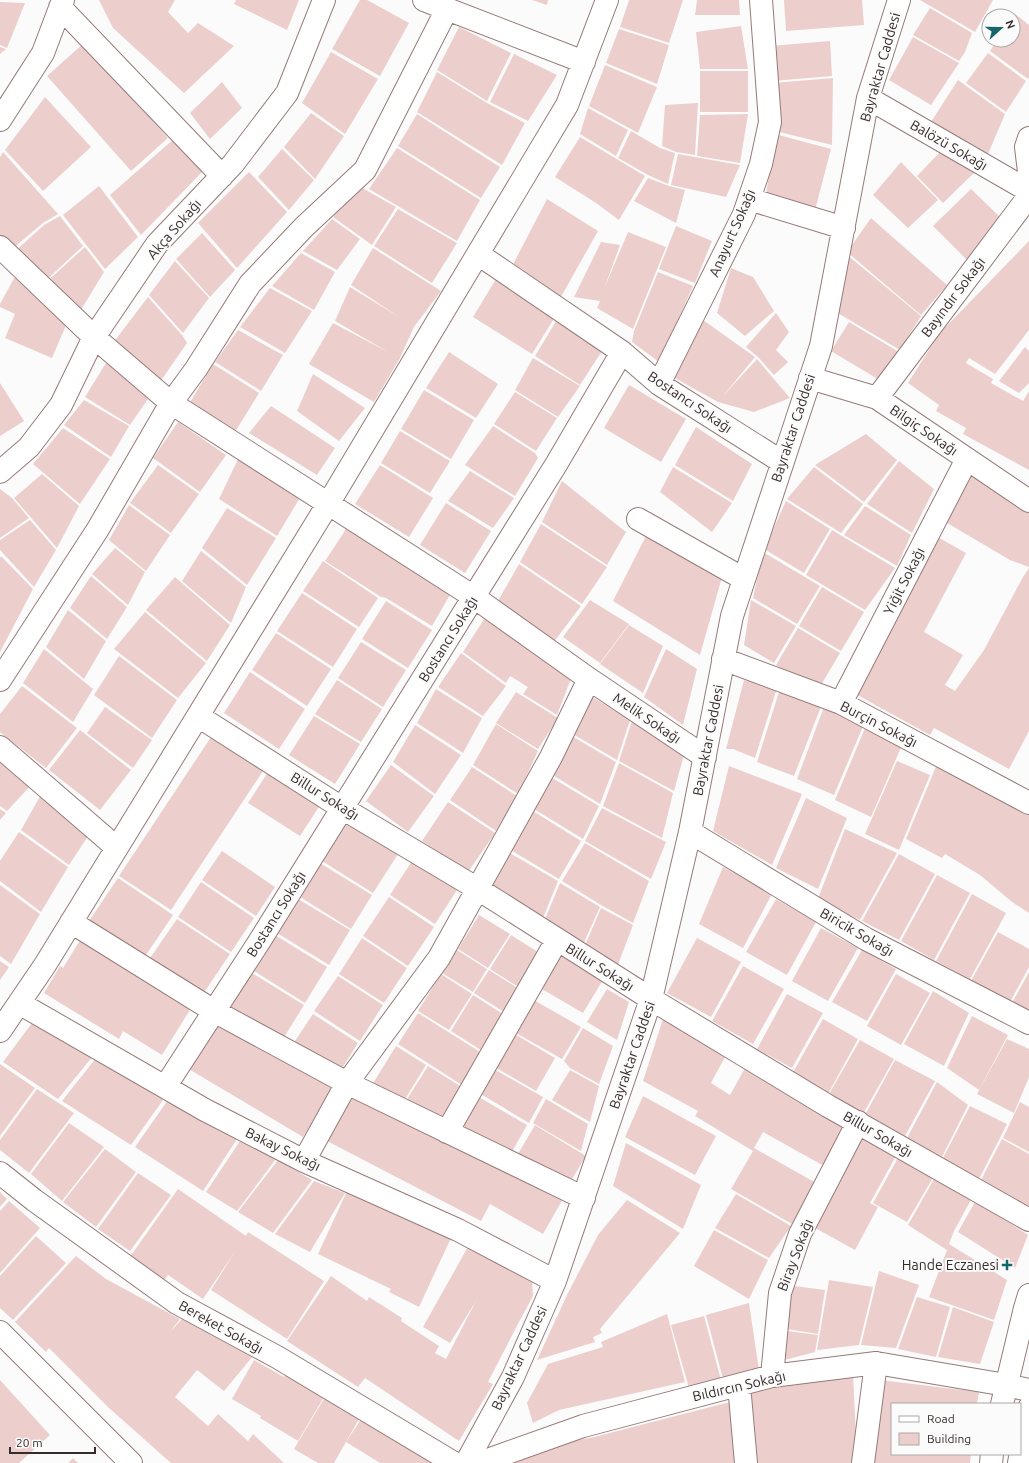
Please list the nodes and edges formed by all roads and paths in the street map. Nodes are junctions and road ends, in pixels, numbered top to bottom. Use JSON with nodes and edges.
{"nodes":[{"id":1,"x":324,"y":0,"type":"edge"},
{"id":2,"x":424,"y":0,"type":"edge"},
{"id":3,"x":607,"y":0,"type":"edge"},
{"id":4,"x":761,"y":0,"type":"edge"},
{"id":5,"x":899,"y":0,"type":"edge"},
{"id":6,"x":61,"y":4,"type":"edge"},
{"id":7,"x":447,"y":9,"type":"junction"},
{"id":8,"x":584,"y":62,"type":"junction"},
{"id":9,"x":868,"y":98,"type":"junction"},
{"id":10,"x":0,"y":120,"type":"edge"},
{"id":11,"x":1029,"y":138,"type":"edge"},
{"id":12,"x":1029,"y":172,"type":"edge"},
{"id":13,"x":222,"y":176,"type":"junction"},
{"id":14,"x":1029,"y":191,"type":"edge"},
{"id":15,"x":1029,"y":196,"type":"edge"},
{"id":16,"x":749,"y":199,"type":"junction"},
{"id":17,"x":844,"y":228,"type":"junction"},
{"id":18,"x":0,"y":247,"type":"edge"},
{"id":19,"x":478,"y":254,"type":"junction"},
{"id":20,"x":94,"y":337,"type":"junction"},
{"id":21,"x":622,"y":352,"type":"junction"},
{"id":22,"x":810,"y":378,"type":"junction"},
{"id":23,"x":659,"y":384,"type":"junction"},
{"id":24,"x":877,"y":398,"type":"junction"},
{"id":25,"x":172,"y":403,"type":"junction"},
{"id":26,"x":967,"y":459,"type":"junction"},
{"id":27,"x":782,"y":462,"type":"junction"},
{"id":28,"x":0,"y":472,"type":"edge"},
{"id":29,"x":1029,"y":501,"type":"edge"},
{"id":30,"x":328,"y":504,"type":"junction"},
{"id":31,"x":638,"y":519,"type":"dead end"},
{"id":32,"x":744,"y":579,"type":"junction"},
{"id":33,"x":474,"y":597,"type":"junction"},
{"id":34,"x":723,"y":659,"type":"junction"},
{"id":35,"x":589,"y":679,"type":"junction"},
{"id":36,"x":0,"y":680,"type":"edge"},
{"id":37,"x":841,"y":703,"type":"junction"},
{"id":38,"x":198,"y":716,"type":"junction"},
{"id":39,"x":0,"y":747,"type":"edge"},
{"id":40,"x":705,"y":757,"type":"junction"},
{"id":41,"x":1026,"y":794,"type":"edge"},
{"id":42,"x":342,"y":808,"type":"junction"},
{"id":43,"x":690,"y":832,"type":"junction"},
{"id":44,"x":117,"y":848,"type":"junction"},
{"id":45,"x":478,"y":889,"type":"junction"},
{"id":46,"x":72,"y":922,"type":"junction"},
{"id":47,"x":557,"y":940,"type":"junction"},
{"id":48,"x":651,"y":999,"type":"junction"},
{"id":49,"x":19,"y":1002,"type":"junction"},
{"id":50,"x":214,"y":1011,"type":"junction"},
{"id":51,"x":1029,"y":1023,"type":"edge"},
{"id":52,"x":0,"y":1031,"type":"edge"},
{"id":53,"x":347,"y":1083,"type":"junction"},
{"id":54,"x":165,"y":1087,"type":"junction"},
{"id":55,"x":858,"y":1122,"type":"junction"},
{"id":56,"x":447,"y":1132,"type":"junction"},
{"id":57,"x":304,"y":1160,"type":"junction"},
{"id":58,"x":0,"y":1172,"type":"edge"},
{"id":59,"x":584,"y":1198,"type":"junction"},
{"id":60,"x":1029,"y":1220,"type":"edge"},
{"id":61,"x":555,"y":1281,"type":"junction"},
{"id":62,"x":1029,"y":1295,"type":"edge"},
{"id":63,"x":0,"y":1332,"type":"edge"},
{"id":64,"x":876,"y":1363,"type":"junction"},
{"id":65,"x":772,"y":1376,"type":"junction"},
{"id":66,"x":739,"y":1385,"type":"junction"},
{"id":67,"x":1029,"y":1390,"type":"edge"},
{"id":68,"x":1004,"y":1395,"type":"edge"},
{"id":69,"x":1029,"y":1408,"type":"edge"},
{"id":70,"x":1021,"y":1452,"type":"edge"},
{"id":71,"x":131,"y":1463,"type":"edge"},
{"id":72,"x":454,"y":1463,"type":"edge"},
{"id":73,"x":466,"y":1463,"type":"edge"},
{"id":74,"x":479,"y":1463,"type":"edge"},
{"id":75,"x":746,"y":1463,"type":"edge"},
{"id":76,"x":863,"y":1463,"type":"edge"}],
"edges":[{"from":1,"to":13,"type":"street","name":"Akça Sokağı"},
{"from":2,"to":7,"type":"street"},
{"from":3,"to":8,"type":"street"},
{"from":4,"to":16,"type":"street","name":"Anayurt Sokağı"},
{"from":5,"to":9,"type":"street","name":"Bayraktar Caddesi"},
{"from":6,"to":10,"type":"street"},
{"from":6,"to":13,"type":"street"},
{"from":7,"to":8,"type":"street"},
{"from":7,"to":25,"type":"street"},
{"from":8,"to":19,"type":"street"},
{"from":9,"to":14,"type":"street","name":"Balözü Sokağı"},
{"from":9,"to":17,"type":"street","name":"Bayraktar Caddesi"},
{"from":11,"to":12,"type":"street"},
{"from":13,"to":20,"type":"street","name":"Akça Sokağı"},
{"from":15,"to":24,"type":"street","name":"Bayındır Sokağı"},
{"from":16,"to":17,"type":"street"},
{"from":16,"to":23,"type":"street","name":"Anayurt Sokağı"},
{"from":17,"to":22,"type":"street","name":"Bayraktar Caddesi"},
{"from":18,"to":20,"type":"street","name":"Melik Sokağı"},
{"from":19,"to":21,"type":"street"},
{"from":19,"to":30,"type":"street"},
{"from":20,"to":25,"type":"street","name":"Melik Sokağı"},
{"from":20,"to":28,"type":"street","name":"Akça Sokağı"},
{"from":21,"to":23,"type":"street","name":"Bostancı Sokağı"},
{"from":21,"to":33,"type":"street","name":"Bostancı Sokağı"},
{"from":22,"to":24,"type":"street","name":"Bilgiç Sokağı"},
{"from":22,"to":27,"type":"street","name":"Bayraktar Caddesi"},
{"from":23,"to":27,"type":"street","name":"Bostancı Sokağı"},
{"from":24,"to":26,"type":"street","name":"Bilgiç Sokağı"},
{"from":25,"to":30,"type":"street","name":"Melik Sokağı"},
{"from":25,"to":36,"type":"street"},
{"from":26,"to":29,"type":"street","name":"Bilgiç Sokağı"},
{"from":26,"to":37,"type":"street","name":"Yiğit Sokağı"},
{"from":27,"to":32,"type":"street","name":"Bayraktar Caddesi"},
{"from":30,"to":33,"type":"street","name":"Melik Sokağı"},
{"from":30,"to":38,"type":"street"},
{"from":31,"to":32,"type":"street"},
{"from":32,"to":34,"type":"street","name":"Bayraktar Caddesi"},
{"from":33,"to":35,"type":"street","name":"Melik Sokağı"},
{"from":33,"to":42,"type":"street","name":"Bostancı Sokağı"},
{"from":34,"to":37,"type":"street","name":"Burçin Sokağı"},
{"from":34,"to":40,"type":"street","name":"Bayraktar Caddesi"},
{"from":35,"to":40,"type":"street","name":"Melik Sokağı"},
{"from":35,"to":45,"type":"street"},
{"from":37,"to":41,"type":"street","name":"Burçin Sokağı"},
{"from":38,"to":42,"type":"street","name":"Billur Sokağı"},
{"from":38,"to":44,"type":"street"},
{"from":39,"to":44,"type":"street"},
{"from":40,"to":43,"type":"street","name":"Bayraktar Caddesi"},
{"from":42,"to":45,"type":"street","name":"Billur Sokağı"},
{"from":42,"to":50,"type":"street","name":"Bostancı Sokağı"},
{"from":43,"to":48,"type":"street","name":"Bayraktar Caddesi"},
{"from":43,"to":51,"type":"street","name":"Biricik Sokağı"},
{"from":44,"to":46,"type":"street"},
{"from":45,"to":47,"type":"street","name":"Billur Sokağı"},
{"from":45,"to":53,"type":"street"},
{"from":46,"to":49,"type":"street"},
{"from":46,"to":50,"type":"street"},
{"from":47,"to":48,"type":"street","name":"Billur Sokağı"},
{"from":47,"to":56,"type":"street"},
{"from":48,"to":55,"type":"street","name":"Billur Sokağı"},
{"from":48,"to":59,"type":"street","name":"Bayraktar Caddesi"},
{"from":49,"to":52,"type":"street"},
{"from":49,"to":54,"type":"street","name":"Bakay Sokağı"},
{"from":50,"to":53,"type":"street"},
{"from":50,"to":54,"type":"street","name":"Bostancı Sokağı"},
{"from":53,"to":56,"type":"street"},
{"from":53,"to":57,"type":"street"},
{"from":54,"to":57,"type":"street","name":"Bakay Sokağı"},
{"from":55,"to":60,"type":"street","name":"Billur Sokağı"},
{"from":55,"to":65,"type":"street","name":"Biray Sokağı"},
{"from":56,"to":59,"type":"street"},
{"from":57,"to":61,"type":"street","name":"Bakay Sokağı"},
{"from":58,"to":72,"type":"street","name":"Bereket Sokağı"},
{"from":59,"to":61,"type":"street","name":"Bayraktar Caddesi"},
{"from":61,"to":73,"type":"street","name":"Bayraktar Caddesi"},
{"from":62,"to":68,"type":"street"},
{"from":63,"to":71,"type":"street"},
{"from":64,"to":65,"type":"street","name":"Bıldırcın Sokağı"},
{"from":64,"to":68,"type":"street","name":"Bıldırcın Sokağı"},
{"from":64,"to":76,"type":"street"},
{"from":65,"to":66,"type":"street","name":"Bıldırcın Sokağı"},
{"from":66,"to":74,"type":"street","name":"Bıldırcın Sokağı"},
{"from":66,"to":75,"type":"street"},
{"from":67,"to":68,"type":"street","name":"Bıldırcın Sokağı"},
{"from":69,"to":70,"type":"street"}]}
